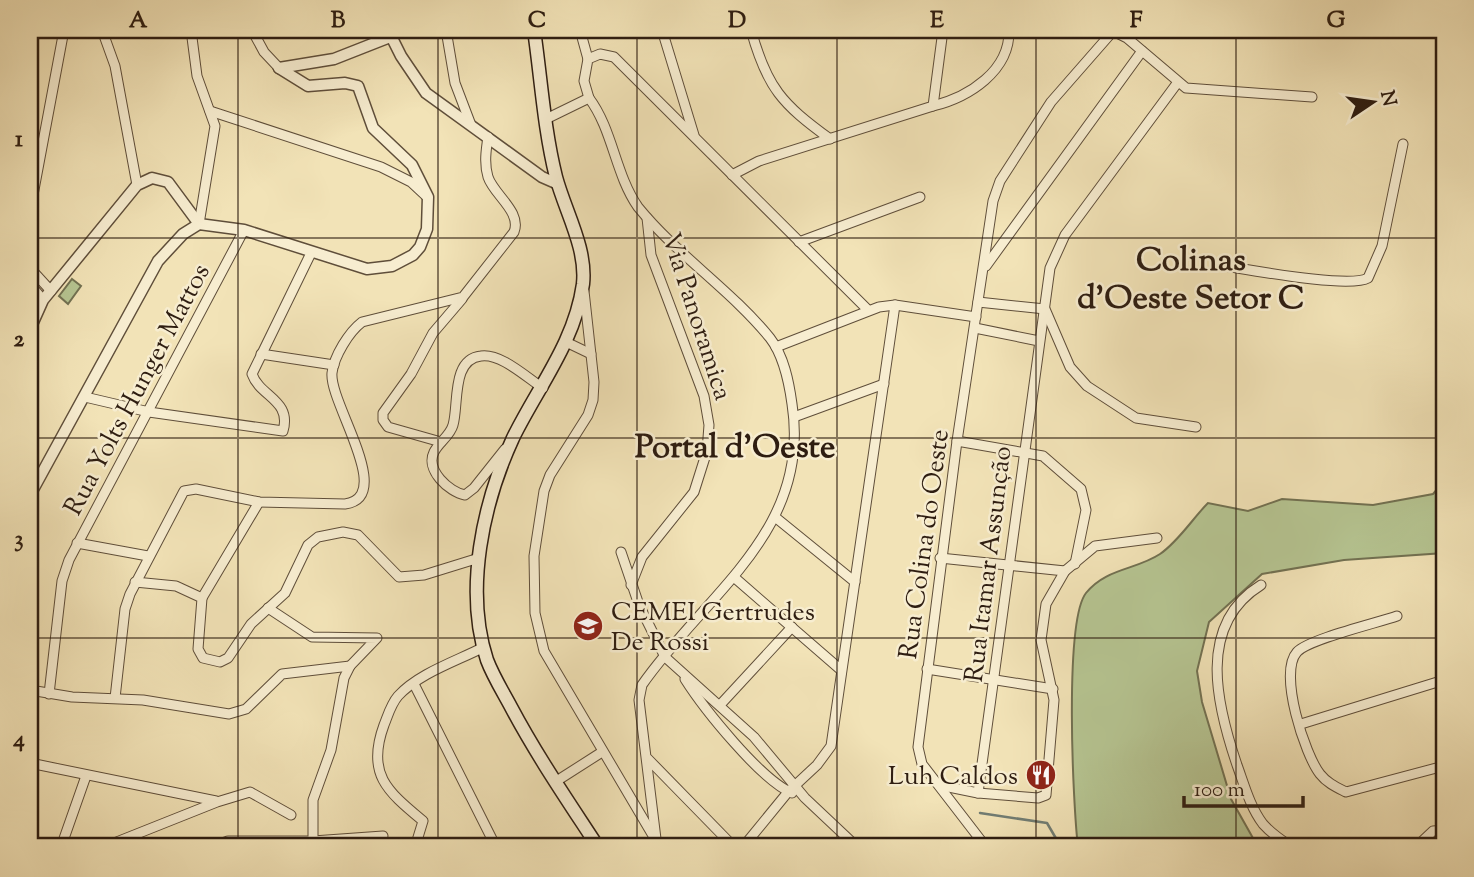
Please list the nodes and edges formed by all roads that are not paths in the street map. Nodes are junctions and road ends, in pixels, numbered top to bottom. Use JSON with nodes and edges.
{"nodes":[{"id":1,"x":64,"y":30,"type":"edge"},
{"id":2,"x":102,"y":30,"type":"edge"},
{"id":3,"x":191,"y":30,"type":"edge"},
{"id":4,"x":252,"y":30,"type":"edge"},
{"id":5,"x":446,"y":30,"type":"edge"},
{"id":6,"x":534,"y":30,"type":"edge"},
{"id":7,"x":580,"y":30,"type":"edge"},
{"id":8,"x":662,"y":30,"type":"edge"},
{"id":9,"x":751,"y":30,"type":"edge"},
{"id":10,"x":943,"y":30,"type":"edge"},
{"id":11,"x":1009,"y":30,"type":"edge"},
{"id":12,"x":1114,"y":30,"type":"edge"},
{"id":13,"x":389,"y":33,"type":"edge"},
{"id":14,"x":1142,"y":51,"type":"junction"},
{"id":15,"x":588,"y":59,"type":"junction"},
{"id":16,"x":279,"y":68,"type":"junction"},
{"id":17,"x":1178,"y":82,"type":"junction"},
{"id":18,"x":1312,"y":97,"type":"dead end"},
{"id":19,"x":589,"y":98,"type":"junction"},
{"id":20,"x":933,"y":106,"type":"junction"},
{"id":21,"x":210,"y":111,"type":"junction"},
{"id":22,"x":546,"y":119,"type":"junction"},
{"id":23,"x":471,"y":125,"type":"junction"},
{"id":24,"x":488,"y":137,"type":"junction"},
{"id":25,"x":830,"y":139,"type":"junction"},
{"id":26,"x":695,"y":140,"type":"junction"},
{"id":27,"x":1403,"y":144,"type":"dead end"},
{"id":28,"x":732,"y":175,"type":"junction"},
{"id":29,"x":558,"y":184,"type":"junction"},
{"id":30,"x":136,"y":185,"type":"junction"},
{"id":31,"x":428,"y":197,"type":"junction"},
{"id":32,"x":920,"y":197,"type":"dead end"},
{"id":33,"x":30,"y":211,"type":"edge"},
{"id":34,"x":647,"y":218,"type":"junction"},
{"id":35,"x":199,"y":224,"type":"junction"},
{"id":36,"x":244,"y":230,"type":"junction"},
{"id":37,"x":799,"y":242,"type":"junction"},
{"id":38,"x":311,"y":253,"type":"junction"},
{"id":39,"x":1218,"y":265,"type":"dead end"},
{"id":40,"x":985,"y":267,"type":"junction"},
{"id":41,"x":30,"y":268,"type":"edge"},
{"id":42,"x":30,"y":284,"type":"edge"},
{"id":43,"x":583,"y":284,"type":"junction"},
{"id":44,"x":47,"y":296,"type":"junction"},
{"id":45,"x":463,"y":298,"type":"junction"},
{"id":46,"x":978,"y":302,"type":"junction"},
{"id":47,"x":895,"y":304,"type":"junction"},
{"id":48,"x":867,"y":309,"type":"junction"},
{"id":49,"x":1045,"y":309,"type":"junction"},
{"id":50,"x":976,"y":317,"type":"junction"},
{"id":51,"x":975,"y":328,"type":"junction"},
{"id":52,"x":30,"y":329,"type":"edge"},
{"id":53,"x":1039,"y":341,"type":"junction"},
{"id":54,"x":566,"y":342,"type":"junction"},
{"id":55,"x":776,"y":347,"type":"junction"},
{"id":56,"x":261,"y":354,"type":"junction"},
{"id":57,"x":591,"y":355,"type":"junction"},
{"id":58,"x":334,"y":365,"type":"junction"},
{"id":59,"x":884,"y":384,"type":"junction"},
{"id":60,"x":543,"y":388,"type":"junction"},
{"id":61,"x":85,"y":397,"type":"junction"},
{"id":62,"x":149,"y":412,"type":"junction"},
{"id":63,"x":794,"y":417,"type":"junction"},
{"id":64,"x":1196,"y":427,"type":"dead end"},
{"id":65,"x":513,"y":438,"type":"junction"},
{"id":66,"x":957,"y":441,"type":"junction"},
{"id":67,"x":441,"y":442,"type":"junction"},
{"id":68,"x":1023,"y":451,"type":"junction"},
{"id":69,"x":30,"y":495,"type":"edge"},
{"id":70,"x":259,"y":502,"type":"junction"},
{"id":71,"x":775,"y":517,"type":"junction"},
{"id":72,"x":1157,"y":538,"type":"dead end"},
{"id":73,"x":78,"y":543,"type":"junction"},
{"id":74,"x":621,"y":552,"type":"dead end"},
{"id":75,"x":148,"y":556,"type":"junction"},
{"id":76,"x":479,"y":558,"type":"junction"},
{"id":77,"x":940,"y":558,"type":"junction"},
{"id":78,"x":1075,"y":564,"type":"junction"},
{"id":79,"x":1010,"y":566,"type":"junction"},
{"id":80,"x":1065,"y":571,"type":"junction"},
{"id":81,"x":735,"y":578,"type":"junction"},
{"id":82,"x":135,"y":582,"type":"junction"},
{"id":83,"x":855,"y":582,"type":"junction"},
{"id":84,"x":631,"y":585,"type":"junction"},
{"id":85,"x":1261,"y":585,"type":"dead end"},
{"id":86,"x":202,"y":598,"type":"junction"},
{"id":87,"x":268,"y":608,"type":"junction"},
{"id":88,"x":1397,"y":616,"type":"dead end"},
{"id":89,"x":792,"y":627,"type":"junction"},
{"id":90,"x":484,"y":647,"type":"junction"},
{"id":91,"x":665,"y":657,"type":"junction"},
{"id":92,"x":350,"y":666,"type":"junction"},
{"id":93,"x":927,"y":669,"type":"junction"},
{"id":94,"x":841,"y":670,"type":"junction"},
{"id":95,"x":680,"y":672,"type":"junction"},
{"id":96,"x":994,"y":679,"type":"junction"},
{"id":97,"x":1444,"y":680,"type":"edge"},
{"id":98,"x":414,"y":684,"type":"junction"},
{"id":99,"x":1053,"y":689,"type":"junction"},
{"id":100,"x":30,"y":690,"type":"edge"},
{"id":101,"x":49,"y":694,"type":"junction"},
{"id":102,"x":115,"y":698,"type":"junction"},
{"id":103,"x":720,"y":705,"type":"junction"},
{"id":104,"x":1301,"y":724,"type":"junction"},
{"id":105,"x":602,"y":752,"type":"junction"},
{"id":106,"x":648,"y":759,"type":"junction"},
{"id":107,"x":30,"y":763,"type":"edge"},
{"id":108,"x":1444,"y":765,"type":"edge"},
{"id":109,"x":86,"y":776,"type":"junction"},
{"id":110,"x":555,"y":782,"type":"junction"},
{"id":111,"x":796,"y":784,"type":"junction"},
{"id":112,"x":939,"y":785,"type":"junction"},
{"id":113,"x":788,"y":792,"type":"junction"},
{"id":114,"x":978,"y":793,"type":"junction"},
{"id":115,"x":805,"y":798,"type":"junction"},
{"id":116,"x":217,"y":802,"type":"junction"},
{"id":117,"x":291,"y":815,"type":"dead end"},
{"id":118,"x":1444,"y":830,"type":"edge"},
{"id":119,"x":383,"y":836,"type":"dead end"},
{"id":120,"x":313,"y":841,"type":"junction"},
{"id":121,"x":657,"y":844,"type":"edge"},
{"id":122,"x":61,"y":847,"type":"edge"},
{"id":123,"x":104,"y":847,"type":"edge"},
{"id":124,"x":212,"y":847,"type":"edge"},
{"id":125,"x":415,"y":847,"type":"edge"},
{"id":126,"x":496,"y":847,"type":"edge"},
{"id":127,"x":598,"y":847,"type":"edge"},
{"id":128,"x":734,"y":847,"type":"edge"},
{"id":129,"x":743,"y":847,"type":"edge"},
{"id":130,"x":857,"y":847,"type":"edge"},
{"id":131,"x":986,"y":847,"type":"edge"},
{"id":132,"x":1292,"y":847,"type":"edge"},
{"id":133,"x":1416,"y":847,"type":"edge"}],
"edges":[{"from":1,"to":33,"type":"street"},
{"from":2,"to":30,"type":"street"},
{"from":3,"to":21,"type":"street"},
{"from":4,"to":16,"type":"street"},
{"from":5,"to":23,"type":"street"},
{"from":6,"to":22,"type":"main road"},
{"from":7,"to":15,"type":"street"},
{"from":8,"to":26,"type":"street"},
{"from":9,"to":25,"type":"street"},
{"from":10,"to":20,"type":"street"},
{"from":11,"to":20,"type":"street"},
{"from":12,"to":14,"type":"street"},
{"from":12,"to":40,"type":"street","name":"Rua Colina do Oeste"},
{"from":13,"to":16,"type":"street"},
{"from":13,"to":23,"type":"street"},
{"from":14,"to":17,"type":"street"},
{"from":14,"to":40,"type":"street"},
{"from":15,"to":19,"type":"street"},
{"from":15,"to":26,"type":"street"},
{"from":16,"to":31,"type":"street"},
{"from":17,"to":18,"type":"street"},
{"from":17,"to":49,"type":"street","name":"Rua Itamar Assunção"},
{"from":19,"to":22,"type":"street"},
{"from":19,"to":34,"type":"street","name":"Via Panoramica"},
{"from":20,"to":25,"type":"street"},
{"from":21,"to":31,"type":"street"},
{"from":21,"to":35,"type":"street"},
{"from":22,"to":29,"type":"main road"},
{"from":23,"to":24,"type":"street"},
{"from":24,"to":29,"type":"street"},
{"from":24,"to":45,"type":"street"},
{"from":25,"to":28,"type":"street"},
{"from":26,"to":28,"type":"street"},
{"from":27,"to":39,"type":"street"},
{"from":28,"to":37,"type":"street"},
{"from":29,"to":43,"type":"main road"},
{"from":30,"to":35,"type":"street"},
{"from":30,"to":44,"type":"street"},
{"from":31,"to":38,"type":"street"},
{"from":32,"to":37,"type":"street"},
{"from":34,"to":55,"type":"street"},
{"from":34,"to":84,"type":"street","name":"Via Panoramica"},
{"from":35,"to":36,"type":"street"},
{"from":35,"to":61,"type":"street"},
{"from":36,"to":38,"type":"street"},
{"from":36,"to":62,"type":"street","name":"Rua Yolts Hunger Mattos"},
{"from":37,"to":48,"type":"street"},
{"from":38,"to":56,"type":"street"},
{"from":40,"to":46,"type":"street","name":"Rua Colina do Oeste"},
{"from":41,"to":44,"type":"street"},
{"from":42,"to":44,"type":"street"},
{"from":43,"to":54,"type":"main road"},
{"from":43,"to":57,"type":"street"},
{"from":44,"to":52,"type":"street"},
{"from":45,"to":58,"type":"street"},
{"from":45,"to":67,"type":"street"},
{"from":46,"to":49,"type":"street"},
{"from":46,"to":50,"type":"street","name":"Rua Colina do Oeste"},
{"from":47,"to":48,"type":"street"},
{"from":47,"to":50,"type":"street"},
{"from":47,"to":59,"type":"street"},
{"from":48,"to":55,"type":"street"},
{"from":49,"to":53,"type":"street","name":"Rua Itamar Assunção"},
{"from":49,"to":64,"type":"street"},
{"from":50,"to":51,"type":"street","name":"Rua Colina do Oeste"},
{"from":51,"to":53,"type":"street"},
{"from":51,"to":66,"type":"street","name":"Rua Colina do Oeste"},
{"from":53,"to":68,"type":"street","name":"Rua Itamar Assunção"},
{"from":54,"to":57,"type":"street"},
{"from":54,"to":60,"type":"main road"},
{"from":55,"to":63,"type":"street"},
{"from":56,"to":58,"type":"street"},
{"from":56,"to":62,"type":"street"},
{"from":57,"to":105,"type":"street"},
{"from":58,"to":70,"type":"street"},
{"from":59,"to":63,"type":"street"},
{"from":59,"to":83,"type":"street"},
{"from":60,"to":65,"type":"main road"},
{"from":60,"to":67,"type":"street"},
{"from":61,"to":62,"type":"street"},
{"from":61,"to":69,"type":"street"},
{"from":62,"to":73,"type":"street","name":"Rua Yolts Hunger Mattos"},
{"from":63,"to":71,"type":"street"},
{"from":65,"to":67,"type":"street"},
{"from":65,"to":76,"type":"main road"},
{"from":66,"to":68,"type":"street"},
{"from":66,"to":77,"type":"street","name":"Rua Colina do Oeste"},
{"from":68,"to":78,"type":"street"},
{"from":68,"to":79,"type":"street","name":"Rua Itamar Assunção"},
{"from":70,"to":75,"type":"street"},
{"from":70,"to":86,"type":"street"},
{"from":71,"to":81,"type":"street"},
{"from":71,"to":83,"type":"street"},
{"from":72,"to":78,"type":"street"},
{"from":73,"to":75,"type":"street"},
{"from":73,"to":101,"type":"street","name":"Rua Yolts Hunger Mattos"},
{"from":74,"to":84,"type":"street"},
{"from":75,"to":82,"type":"street"},
{"from":76,"to":87,"type":"street"},
{"from":76,"to":90,"type":"main road"},
{"from":77,"to":79,"type":"street"},
{"from":77,"to":93,"type":"street","name":"Rua Colina do Oeste"},
{"from":78,"to":80,"type":"street"},
{"from":79,"to":80,"type":"street"},
{"from":79,"to":96,"type":"street","name":"Rua Itamar Assunção"},
{"from":80,"to":99,"type":"street"},
{"from":81,"to":89,"type":"street"},
{"from":81,"to":91,"type":"street"},
{"from":82,"to":86,"type":"street"},
{"from":82,"to":102,"type":"street"},
{"from":83,"to":94,"type":"street"},
{"from":84,"to":91,"type":"street"},
{"from":85,"to":132,"type":"street"},
{"from":86,"to":87,"type":"street"},
{"from":87,"to":92,"type":"street"},
{"from":88,"to":104,"type":"street"},
{"from":89,"to":94,"type":"street"},
{"from":89,"to":103,"type":"street"},
{"from":90,"to":98,"type":"street"},
{"from":90,"to":110,"type":"main road"},
{"from":91,"to":95,"type":"street"},
{"from":91,"to":106,"type":"street"},
{"from":92,"to":102,"type":"street"},
{"from":92,"to":120,"type":"street"},
{"from":93,"to":96,"type":"street"},
{"from":93,"to":112,"type":"street","name":"Rua Colina do Oeste"},
{"from":94,"to":111,"type":"street"},
{"from":95,"to":103,"type":"street"},
{"from":95,"to":113,"type":"street"},
{"from":96,"to":99,"type":"street"},
{"from":96,"to":114,"type":"street","name":"Rua Itamar Assunção"},
{"from":97,"to":104,"type":"street"},
{"from":98,"to":125,"type":"street"},
{"from":98,"to":126,"type":"street"},
{"from":99,"to":114,"type":"street"},
{"from":100,"to":101,"type":"street"},
{"from":101,"to":102,"type":"street"},
{"from":103,"to":111,"type":"street"},
{"from":104,"to":108,"type":"street"},
{"from":105,"to":110,"type":"street"},
{"from":105,"to":121,"type":"street"},
{"from":106,"to":121,"type":"street"},
{"from":106,"to":128,"type":"street"},
{"from":107,"to":109,"type":"street"},
{"from":109,"to":116,"type":"street"},
{"from":109,"to":122,"type":"street"},
{"from":110,"to":127,"type":"main road"},
{"from":111,"to":113,"type":"street"},
{"from":111,"to":115,"type":"street"},
{"from":112,"to":114,"type":"street"},
{"from":112,"to":131,"type":"street","name":"Rua Colina do Oeste"},
{"from":113,"to":115,"type":"street"},
{"from":113,"to":129,"type":"street"},
{"from":115,"to":130,"type":"street"},
{"from":116,"to":117,"type":"street"},
{"from":116,"to":123,"type":"street"},
{"from":118,"to":133,"type":"street"},
{"from":119,"to":120,"type":"street"},
{"from":120,"to":124,"type":"street"}]}
